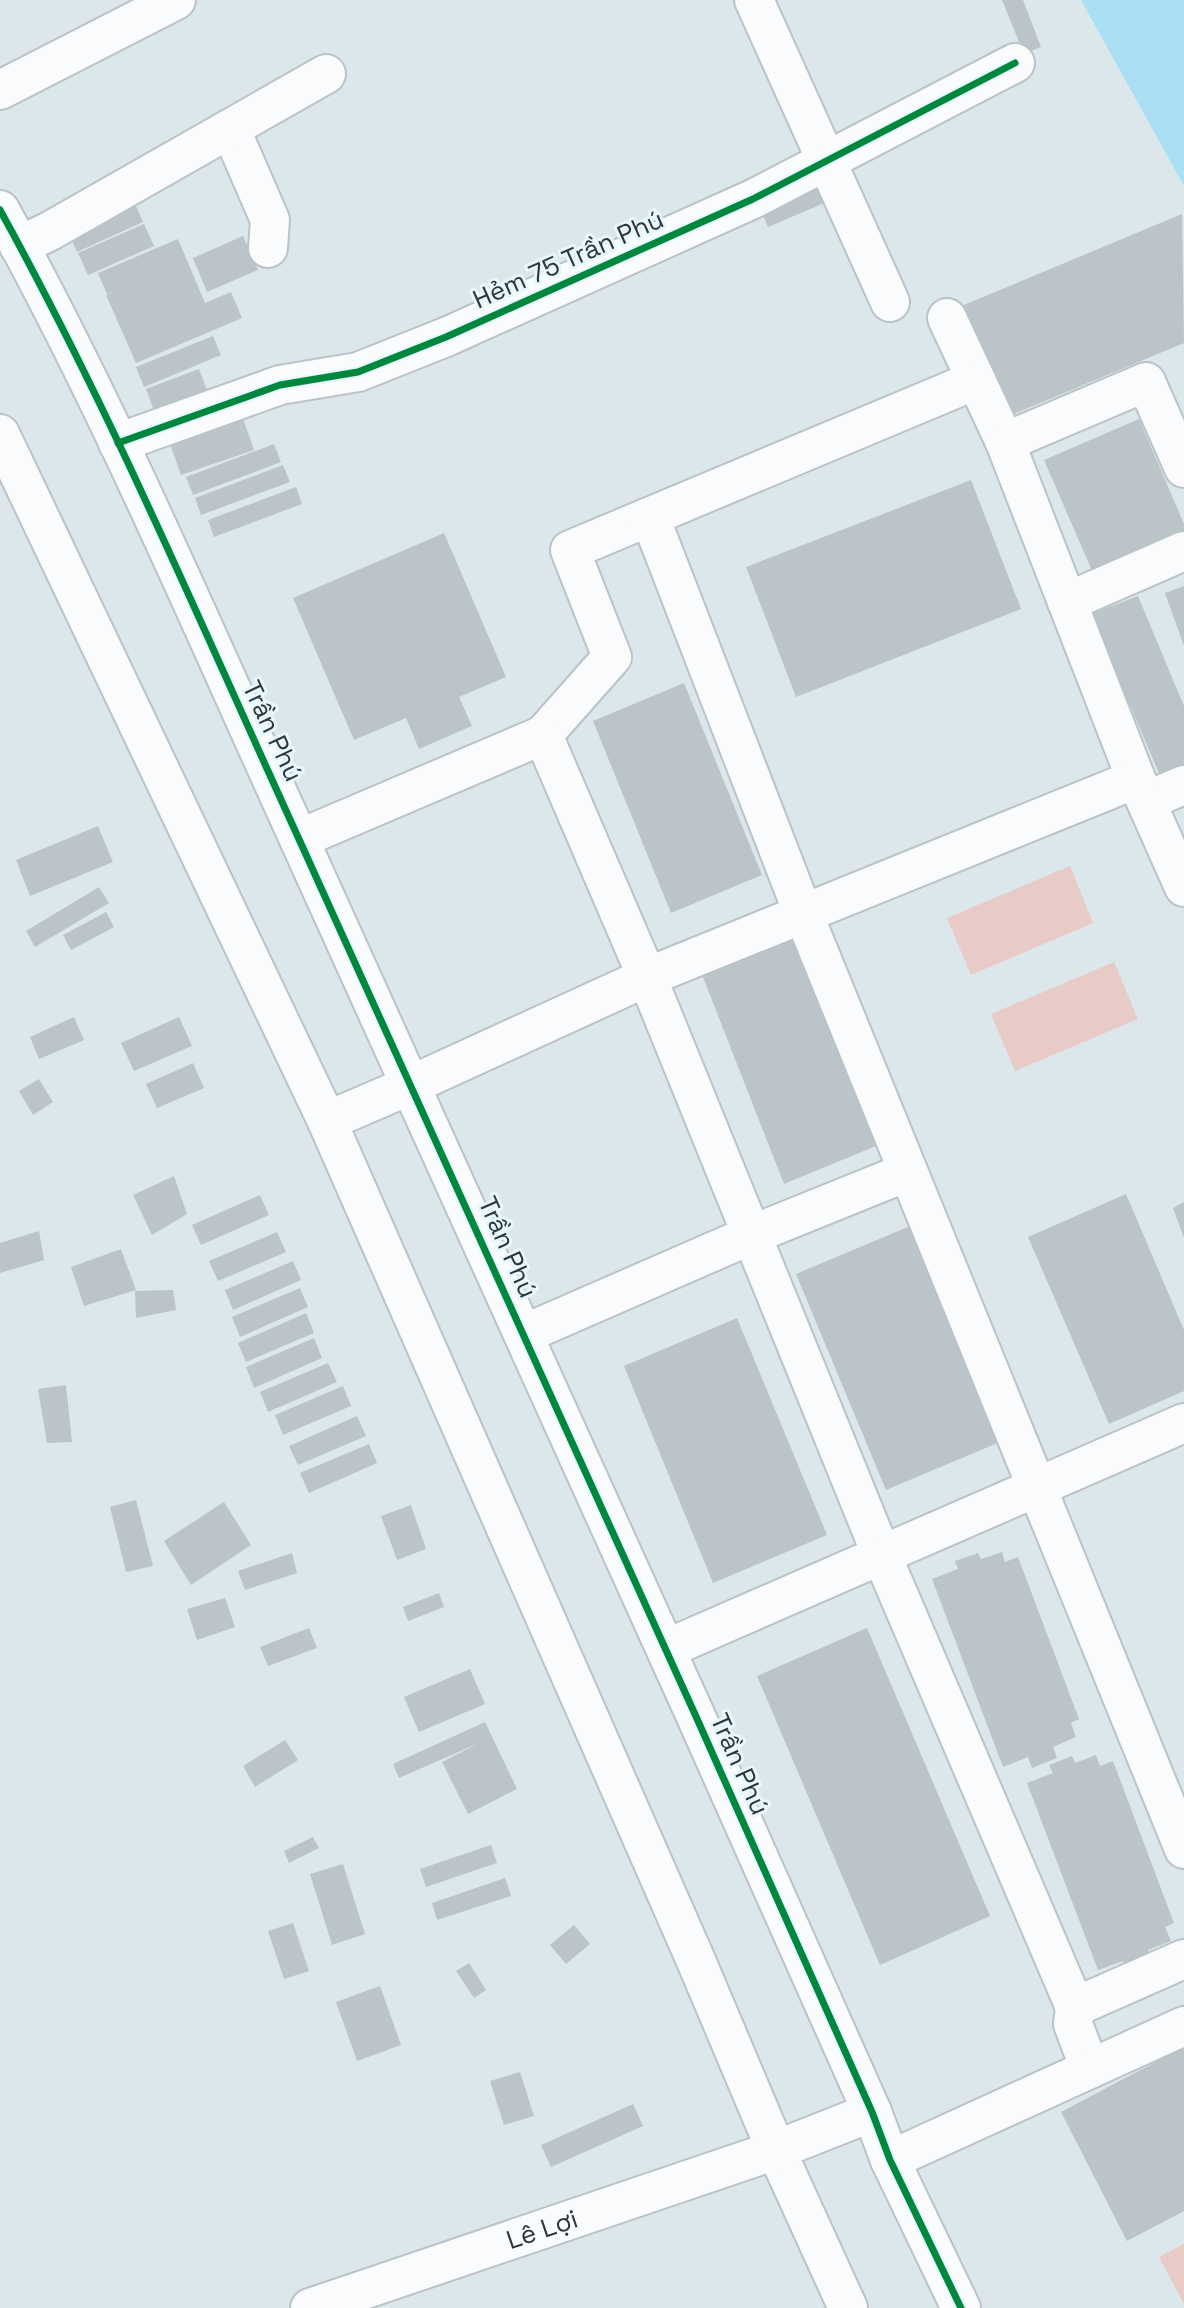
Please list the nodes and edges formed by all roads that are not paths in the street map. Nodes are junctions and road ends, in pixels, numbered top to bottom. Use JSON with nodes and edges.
{"nodes":[{"id":1,"x":176,"y":0,"type":"edge"},
{"id":2,"x":754,"y":0,"type":"edge"},
{"id":3,"x":1015,"y":63,"type":"dead end"},
{"id":4,"x":327,"y":74,"type":"dead end"},
{"id":5,"x":0,"y":90,"type":"edge"},
{"id":6,"x":230,"y":130,"type":"junction"},
{"id":7,"x":827,"y":160,"type":"junction"},
{"id":8,"x":0,"y":210,"type":"edge"},
{"id":9,"x":19,"y":246,"type":"junction"},
{"id":10,"x":268,"y":248,"type":"dead end"},
{"id":11,"x":890,"y":302,"type":"dead end"},
{"id":12,"x":947,"y":318,"type":"dead end"},
{"id":13,"x":976,"y":380,"type":"junction"},
{"id":14,"x":0,"y":434,"type":"edge"},
{"id":15,"x":1005,"y":442,"type":"junction"},
{"id":16,"x":118,"y":443,"type":"junction"},
{"id":17,"x":1184,"y":468,"type":"edge"},
{"id":18,"x":650,"y":517,"type":"junction"},
{"id":19,"x":1184,"y":551,"type":"edge"},
{"id":20,"x":1067,"y":602,"type":"junction"},
{"id":21,"x":543,"y":735,"type":"junction"},
{"id":22,"x":1184,"y":785,"type":"edge"},
{"id":23,"x":1141,"y":790,"type":"junction"},
{"id":24,"x":299,"y":839,"type":"junction"},
{"id":25,"x":1184,"y":887,"type":"edge"},
{"id":26,"x":803,"y":913,"type":"junction"},
{"id":27,"x":647,"y":977,"type":"junction"},
{"id":28,"x":413,"y":1084,"type":"junction"},
{"id":29,"x":327,"y":1121,"type":"junction"},
{"id":30,"x":907,"y":1172,"type":"junction"},
{"id":31,"x":751,"y":1235,"type":"junction"},
{"id":32,"x":524,"y":1334,"type":"junction"},
{"id":33,"x":1184,"y":1423,"type":"edge"},
{"id":34,"x":1035,"y":1488,"type":"junction"},
{"id":35,"x":881,"y":1556,"type":"junction"},
{"id":36,"x":667,"y":1649,"type":"junction"},
{"id":37,"x":1184,"y":1849,"type":"edge"},
{"id":38,"x":1184,"y":1959,"type":"edge"},
{"id":39,"x":1075,"y":2007,"type":"junction"},
{"id":40,"x":1184,"y":2026,"type":"edge"},
{"id":41,"x":1090,"y":2069,"type":"junction"},
{"id":42,"x":872,"y":2112,"type":"junction"},
{"id":43,"x":776,"y":2150,"type":"junction"},
{"id":44,"x":890,"y":2160,"type":"junction"},
{"id":45,"x":310,"y":2308,"type":"edge"},
{"id":46,"x":848,"y":2308,"type":"edge"},
{"id":47,"x":961,"y":2308,"type":"edge"}],
"edges":[{"from":1,"to":5,"type":"street"},
{"from":2,"to":7,"type":"street"},
{"from":3,"to":7,"type":"street","name":"Hẻm 75 Trần Phú"},
{"from":4,"to":6,"type":"street"},
{"from":6,"to":9,"type":"street"},
{"from":6,"to":10,"type":"street"},
{"from":7,"to":11,"type":"street"},
{"from":7,"to":16,"type":"street","name":"Hẻm 75 Trần Phú"},
{"from":8,"to":9,"type":"street","name":"Trần Phú"},
{"from":9,"to":16,"type":"street","name":"Trần Phú"},
{"from":12,"to":13,"type":"street"},
{"from":13,"to":15,"type":"street"},
{"from":13,"to":18,"type":"street"},
{"from":14,"to":29,"type":"street"},
{"from":15,"to":17,"type":"street"},
{"from":15,"to":20,"type":"street"},
{"from":16,"to":24,"type":"street","name":"Trần Phú"},
{"from":18,"to":21,"type":"street"},
{"from":18,"to":26,"type":"street"},
{"from":19,"to":20,"type":"street"},
{"from":20,"to":23,"type":"street"},
{"from":21,"to":24,"type":"street"},
{"from":21,"to":27,"type":"street"},
{"from":22,"to":23,"type":"street"},
{"from":23,"to":25,"type":"street"},
{"from":23,"to":26,"type":"street"},
{"from":24,"to":28,"type":"street","name":"Trần Phú"},
{"from":26,"to":27,"type":"street"},
{"from":26,"to":30,"type":"street"},
{"from":27,"to":28,"type":"street"},
{"from":27,"to":31,"type":"street"},
{"from":28,"to":29,"type":"street"},
{"from":28,"to":32,"type":"street","name":"Trần Phú"},
{"from":29,"to":43,"type":"street"},
{"from":30,"to":31,"type":"street"},
{"from":30,"to":34,"type":"street"},
{"from":31,"to":32,"type":"street"},
{"from":31,"to":35,"type":"street"},
{"from":32,"to":36,"type":"street","name":"Trần Phú"},
{"from":33,"to":34,"type":"street"},
{"from":34,"to":35,"type":"street"},
{"from":34,"to":37,"type":"street"},
{"from":35,"to":36,"type":"street"},
{"from":35,"to":39,"type":"street"},
{"from":36,"to":42,"type":"street","name":"Trần Phú"},
{"from":38,"to":39,"type":"street"},
{"from":39,"to":41,"type":"street"},
{"from":40,"to":41,"type":"street"},
{"from":41,"to":44,"type":"street"},
{"from":42,"to":43,"type":"street","name":"Lê Lợi"},
{"from":42,"to":44,"type":"street","name":"Trần Phú"},
{"from":43,"to":45,"type":"street","name":"Lê Lợi"},
{"from":43,"to":46,"type":"street"},
{"from":44,"to":47,"type":"street","name":"Trần Phú"}]}
